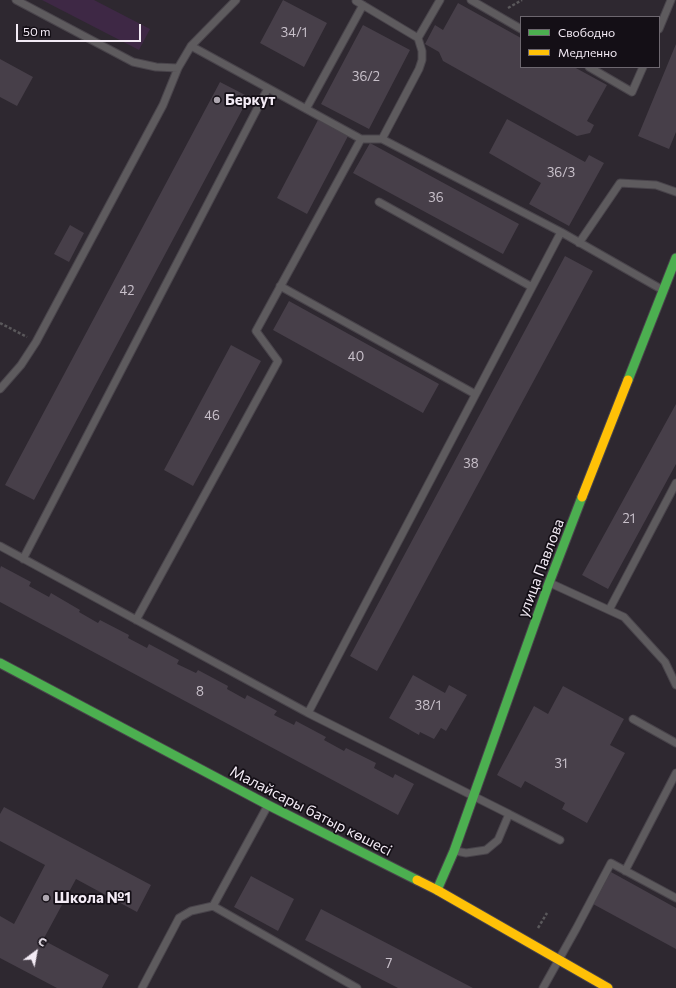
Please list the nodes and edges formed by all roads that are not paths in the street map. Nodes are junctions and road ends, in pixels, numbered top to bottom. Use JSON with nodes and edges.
{"nodes":[{"id":1,"x":16,"y":0,"type":"edge"},
{"id":2,"x":236,"y":0,"type":"edge"},
{"id":3,"x":440,"y":0,"type":"edge"},
{"id":4,"x":471,"y":0,"type":"edge"},
{"id":5,"x":671,"y":0,"type":"edge"},
{"id":6,"x":358,"y":2,"type":"edge"},
{"id":7,"x":660,"y":26,"type":"edge"},
{"id":8,"x":520,"y":28,"type":"edge"},
{"id":9,"x":418,"y":38,"type":"junction"},
{"id":10,"x":191,"y":46,"type":"junction"},
{"id":11,"x":178,"y":68,"type":"junction"},
{"id":12,"x":591,"y":68,"type":"edge"},
{"id":13,"x":643,"y":68,"type":"edge"},
{"id":14,"x":268,"y":88,"type":"junction"},
{"id":15,"x":306,"y":109,"type":"junction"},
{"id":16,"x":361,"y":139,"type":"junction"},
{"id":17,"x":382,"y":139,"type":"junction"},
{"id":18,"x":676,"y":192,"type":"edge"},
{"id":19,"x":379,"y":202,"type":"dead end"},
{"id":20,"x":560,"y":232,"type":"junction"},
{"id":21,"x":579,"y":243,"type":"junction"},
{"id":22,"x":676,"y":261,"type":"edge"},
{"id":23,"x":280,"y":286,"type":"junction"},
{"id":24,"x":532,"y":287,"type":"junction"},
{"id":25,"x":664,"y":290,"type":"junction"},
{"id":26,"x":0,"y":389,"type":"edge"},
{"id":27,"x":475,"y":394,"type":"junction"},
{"id":28,"x":676,"y":483,"type":"edge"},
{"id":29,"x":0,"y":546,"type":"edge"},
{"id":30,"x":23,"y":559,"type":"junction"},
{"id":31,"x":549,"y":583,"type":"junction"},
{"id":32,"x":609,"y":610,"type":"junction"},
{"id":33,"x":136,"y":620,"type":"junction"},
{"id":34,"x":0,"y":663,"type":"edge"},
{"id":35,"x":676,"y":685,"type":"edge"},
{"id":36,"x":308,"y":713,"type":"junction"},
{"id":37,"x":633,"y":720,"type":"dead end"},
{"id":38,"x":676,"y":743,"type":"edge"},
{"id":39,"x":676,"y":773,"type":"edge"},
{"id":40,"x":473,"y":795,"type":"junction"},
{"id":41,"x":268,"y":805,"type":"junction"},
{"id":42,"x":509,"y":814,"type":"junction"},
{"id":43,"x":560,"y":840,"type":"dead end"},
{"id":44,"x":454,"y":851,"type":"junction"},
{"id":45,"x":625,"y":871,"type":"junction"},
{"id":46,"x":437,"y":890,"type":"junction"},
{"id":47,"x":676,"y":898,"type":"edge"},
{"id":48,"x":213,"y":906,"type":"junction"},
{"id":49,"x":559,"y":960,"type":"junction"},
{"id":50,"x":142,"y":988,"type":"edge"},
{"id":51,"x":357,"y":988,"type":"edge"},
{"id":52,"x":542,"y":988,"type":"edge"},
{"id":53,"x":608,"y":988,"type":"edge"}],
"edges":[{"from":1,"to":11,"type":"lane"},
{"from":2,"to":10,"type":"lane"},
{"from":3,"to":9,"type":"lane"},
{"from":4,"to":8,"type":"lane"},
{"from":5,"to":7,"type":"lane"},
{"from":6,"to":9,"type":"lane"},
{"from":6,"to":15,"type":"lane"},
{"from":9,"to":17,"type":"lane"},
{"from":10,"to":11,"type":"lane"},
{"from":10,"to":14,"type":"lane"},
{"from":11,"to":26,"type":"lane"},
{"from":12,"to":13,"type":"lane"},
{"from":14,"to":15,"type":"lane"},
{"from":14,"to":30,"type":"lane"},
{"from":15,"to":16,"type":"lane"},
{"from":16,"to":17,"type":"lane"},
{"from":16,"to":23,"type":"lane"},
{"from":17,"to":20,"type":"lane"},
{"from":18,"to":21,"type":"lane"},
{"from":19,"to":24,"type":"lane"},
{"from":20,"to":21,"type":"lane"},
{"from":20,"to":24,"type":"lane"},
{"from":21,"to":25,"type":"lane"},
{"from":22,"to":25,"type":"street","name":"улица Павлова"},
{"from":23,"to":27,"type":"lane"},
{"from":23,"to":33,"type":"lane"},
{"from":24,"to":27,"type":"lane"},
{"from":25,"to":31,"type":"street","name":"улица Павлова"},
{"from":27,"to":36,"type":"lane"},
{"from":28,"to":32,"type":"lane"},
{"from":29,"to":30,"type":"lane"},
{"from":30,"to":33,"type":"lane"},
{"from":31,"to":32,"type":"lane"},
{"from":31,"to":40,"type":"street","name":"улица Павлова"},
{"from":32,"to":35,"type":"lane"},
{"from":33,"to":36,"type":"lane"},
{"from":34,"to":41,"type":"street","name":"Малайсары батыр көшесі"},
{"from":36,"to":40,"type":"lane"},
{"from":37,"to":38,"type":"lane"},
{"from":39,"to":45,"type":"lane"},
{"from":40,"to":42,"type":"lane"},
{"from":40,"to":44,"type":"street","name":"улица Павлова"},
{"from":41,"to":46,"type":"street","name":"Малайсары батыр көшесі"},
{"from":41,"to":48,"type":"lane"},
{"from":42,"to":43,"type":"lane"},
{"from":42,"to":44,"type":"lane"},
{"from":44,"to":46,"type":"street","name":"улица Павлова"},
{"from":45,"to":47,"type":"lane"},
{"from":45,"to":49,"type":"lane"},
{"from":46,"to":49,"type":"street","name":"Малайсары батыр көшесі"},
{"from":48,"to":50,"type":"lane"},
{"from":48,"to":51,"type":"lane"},
{"from":49,"to":52,"type":"lane"},
{"from":49,"to":53,"type":"street","name":"Малайсары батыр көшесі"}]}
